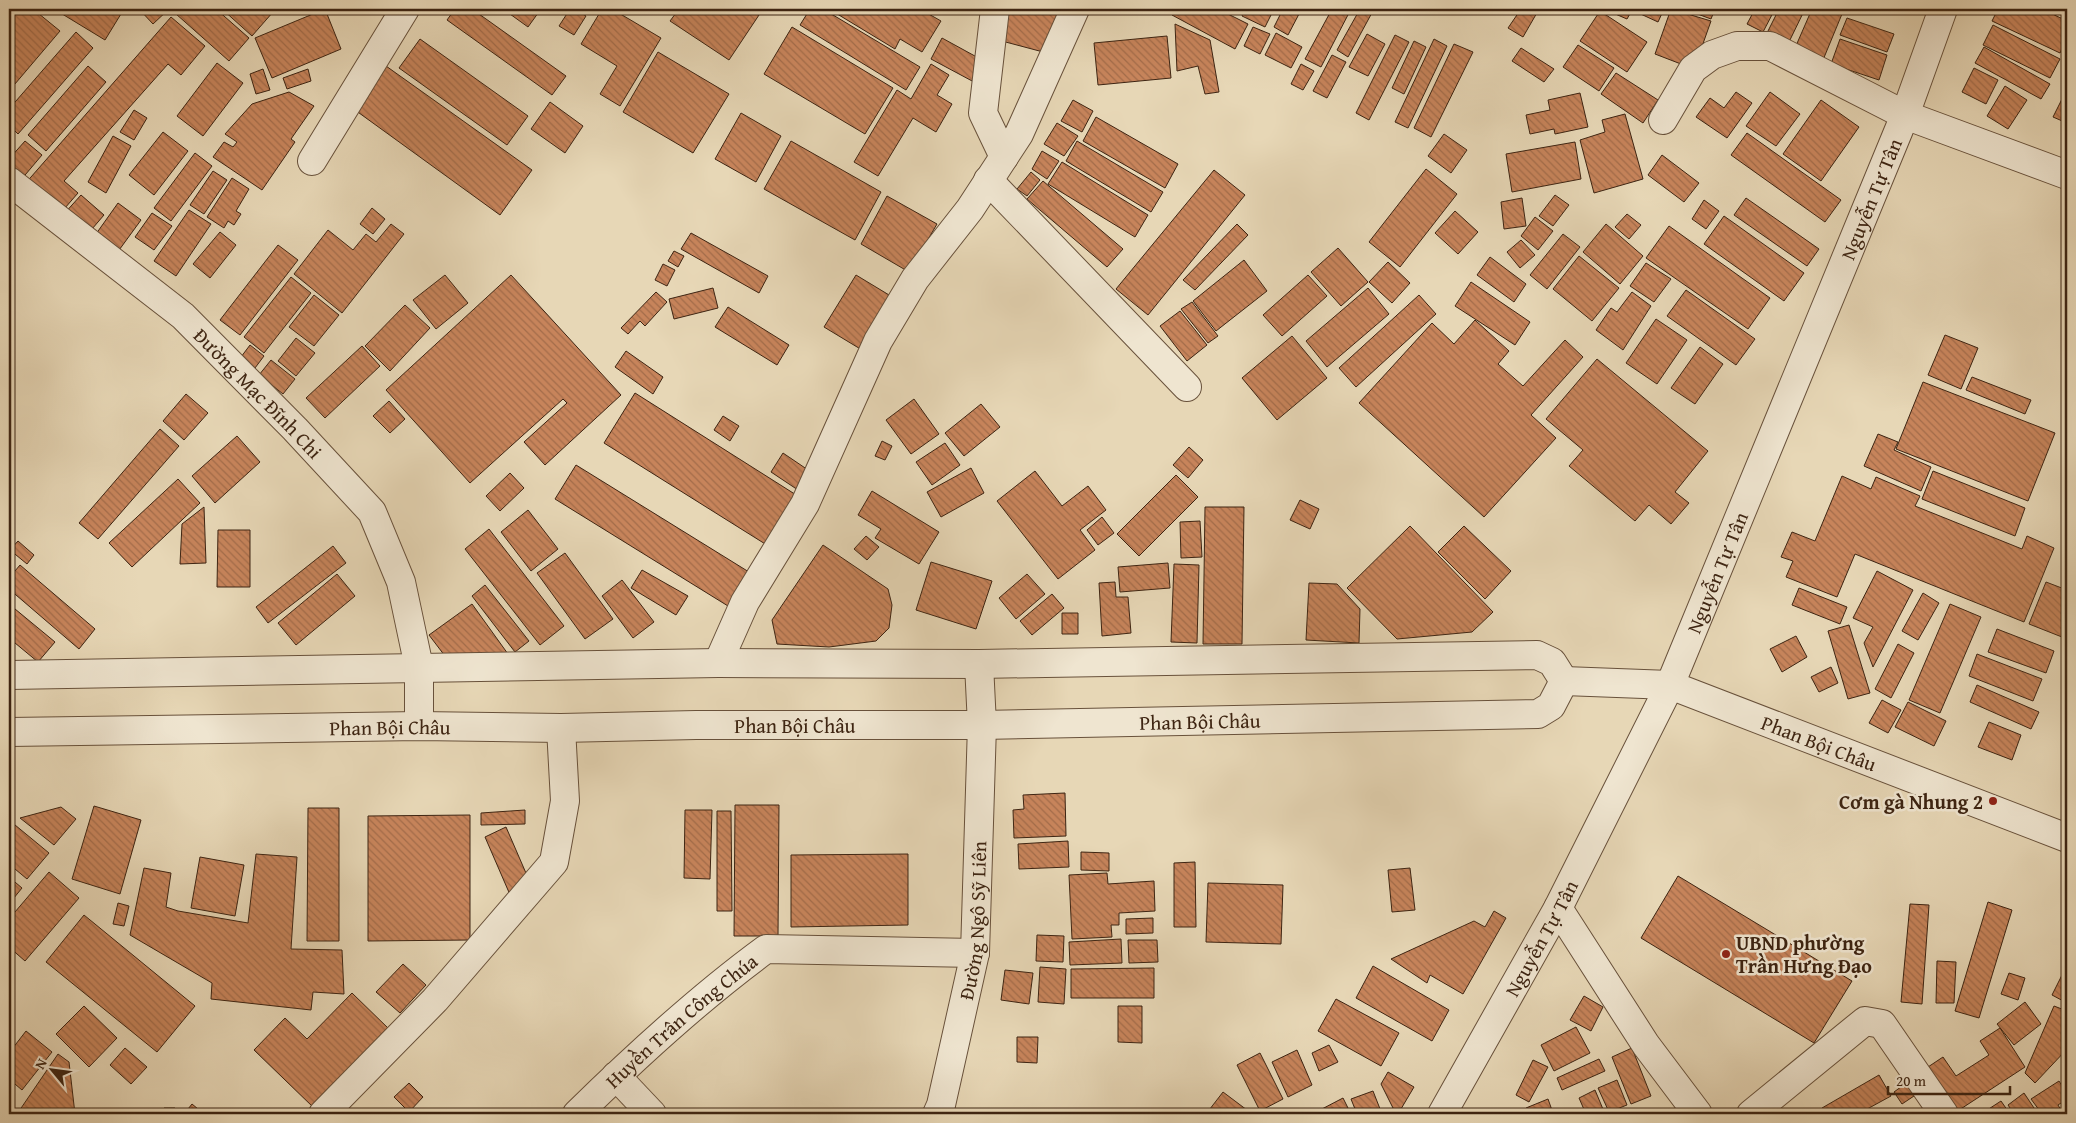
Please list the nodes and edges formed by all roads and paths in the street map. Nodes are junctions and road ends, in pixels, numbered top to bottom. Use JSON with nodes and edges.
{"nodes":[{"id":1,"x":405,"y":9,"type":"edge"},
{"id":2,"x":995,"y":9,"type":"edge"},
{"id":3,"x":1075,"y":9,"type":"edge"},
{"id":4,"x":1944,"y":9,"type":"edge"},
{"id":5,"x":1905,"y":115,"type":"junction"},
{"id":6,"x":1662,"y":120,"type":"dead end"},
{"id":7,"x":1004,"y":156,"type":"junction"},
{"id":8,"x":312,"y":161,"type":"dead end"},
{"id":9,"x":2067,"y":176,"type":"edge"},
{"id":10,"x":988,"y":180,"type":"junction"},
{"id":11,"x":9,"y":181,"type":"edge"},
{"id":12,"x":1187,"y":387,"type":"dead end"},
{"id":13,"x":718,"y":663,"type":"junction"},
{"id":14,"x":979,"y":664,"type":"junction"},
{"id":15,"x":419,"y":667,"type":"junction"},
{"id":16,"x":9,"y":675,"type":"edge"},
{"id":17,"x":1564,"y":681,"type":"junction"},
{"id":18,"x":1670,"y":685,"type":"junction"},
{"id":19,"x":982,"y":725,"type":"junction"},
{"id":20,"x":419,"y":726,"type":"junction"},
{"id":21,"x":561,"y":728,"type":"junction"},
{"id":22,"x":9,"y":732,"type":"edge"},
{"id":23,"x":2067,"y":838,"type":"edge"},
{"id":24,"x":1558,"y":908,"type":"junction"},
{"id":25,"x":975,"y":953,"type":"junction"},
{"id":26,"x":616,"y":1076,"type":"junction"},
{"id":27,"x":323,"y":1114,"type":"edge"},
{"id":28,"x":577,"y":1114,"type":"edge"},
{"id":29,"x":652,"y":1114,"type":"edge"},
{"id":30,"x":937,"y":1114,"type":"edge"},
{"id":31,"x":1442,"y":1114,"type":"edge"},
{"id":32,"x":1698,"y":1114,"type":"edge"},
{"id":33,"x":1751,"y":1114,"type":"edge"},
{"id":34,"x":1944,"y":1114,"type":"edge"}],
"edges":[{"from":1,"to":8,"type":"street"},
{"from":2,"to":7,"type":"street"},
{"from":3,"to":7,"type":"street"},
{"from":4,"to":5,"type":"street","name":"Nguyễn Tự Tân"},
{"from":5,"to":6,"type":"street"},
{"from":5,"to":9,"type":"street"},
{"from":5,"to":18,"type":"street","name":"Nguyễn Tự Tân"},
{"from":7,"to":10,"type":"street"},
{"from":10,"to":12,"type":"street"},
{"from":10,"to":13,"type":"street"},
{"from":11,"to":15,"type":"street","name":"Đường Mạc Đĩnh Chi"},
{"from":13,"to":14,"type":"street"},
{"from":13,"to":15,"type":"street"},
{"from":14,"to":17,"type":"street"},
{"from":14,"to":19,"type":"street","name":"Đường Ngô Sỹ Liên"},
{"from":15,"to":16,"type":"street"},
{"from":15,"to":20,"type":"street","name":"Đường Mạc Đĩnh Chi"},
{"from":17,"to":18,"type":"street","name":"Phan Bội Châu"},
{"from":17,"to":19,"type":"street","name":"Phan Bội Châu"},
{"from":18,"to":23,"type":"street","name":"Phan Bội Châu"},
{"from":18,"to":24,"type":"street","name":"Nguyễn Tự Tân"},
{"from":19,"to":21,"type":"street","name":"Phan Bội Châu"},
{"from":19,"to":25,"type":"street","name":"Đường Ngô Sỹ Liên"},
{"from":20,"to":21,"type":"street","name":"Phan Bội Châu"},
{"from":20,"to":22,"type":"street","name":"Phan Bội Châu"},
{"from":21,"to":27,"type":"street"},
{"from":24,"to":31,"type":"street","name":"Nguyễn Tự Tân"},
{"from":24,"to":32,"type":"street"},
{"from":25,"to":26,"type":"street","name":"Huyền Trân Công Chúa"},
{"from":25,"to":30,"type":"street","name":"Đường Ngô Sỹ Liên"},
{"from":26,"to":28,"type":"street","name":"Huyền Trân Công Chúa"},
{"from":26,"to":29,"type":"street"},
{"from":33,"to":34,"type":"street"}]}
